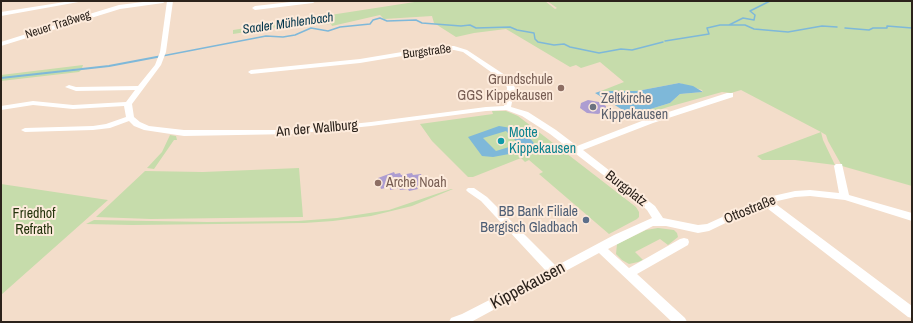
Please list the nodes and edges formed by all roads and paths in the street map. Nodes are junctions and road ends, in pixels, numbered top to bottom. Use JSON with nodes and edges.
{"nodes":[{"id":1,"x":81,"y":1,"type":"edge"},
{"id":2,"x":163,"y":1,"type":"edge"},
{"id":3,"x":170,"y":1,"type":"edge"},
{"id":4,"x":313,"y":1,"type":"edge"},
{"id":5,"x":66,"y":2,"type":"edge"},
{"id":6,"x":255,"y":8,"type":"dead end"},
{"id":7,"x":1,"y":14,"type":"edge"},
{"id":8,"x":1,"y":44,"type":"edge"},
{"id":9,"x":251,"y":72,"type":"dead end"},
{"id":10,"x":69,"y":87,"type":"dead end"},
{"id":11,"x":139,"y":88,"type":"junction"},
{"id":12,"x":730,"y":94,"type":"dead end"},
{"id":13,"x":128,"y":104,"type":"junction"},
{"id":14,"x":1,"y":108,"type":"edge"},
{"id":15,"x":507,"y":108,"type":"junction"},
{"id":16,"x":130,"y":118,"type":"junction"},
{"id":17,"x":25,"y":130,"type":"dead end"},
{"id":18,"x":576,"y":150,"type":"junction"},
{"id":19,"x":838,"y":166,"type":"dead end"},
{"id":20,"x":471,"y":190,"type":"dead end"},
{"id":21,"x":845,"y":197,"type":"junction"},
{"id":22,"x":764,"y":201,"type":"junction"},
{"id":23,"x":912,"y":216,"type":"edge"},
{"id":24,"x":659,"y":221,"type":"junction"},
{"id":25,"x":684,"y":242,"type":"dead end"},
{"id":26,"x":600,"y":248,"type":"junction"},
{"id":27,"x":554,"y":272,"type":"junction"},
{"id":28,"x":630,"y":273,"type":"junction"},
{"id":29,"x":912,"y":313,"type":"edge"},
{"id":30,"x":455,"y":322,"type":"edge"},
{"id":31,"x":681,"y":322,"type":"edge"}],
"edges":[{"from":1,"to":5,"type":"street"},
{"from":2,"to":8,"type":"street","name":"Neuer Traßweg"},
{"from":3,"to":11,"type":"street"},
{"from":4,"to":6,"type":"street"},
{"from":5,"to":7,"type":"street"},
{"from":9,"to":15,"type":"street","name":"Burgstraße"},
{"from":10,"to":11,"type":"street"},
{"from":11,"to":13,"type":"street"},
{"from":12,"to":18,"type":"street"},
{"from":13,"to":14,"type":"street"},
{"from":13,"to":16,"type":"street"},
{"from":15,"to":16,"type":"street","name":"An der Wallburg"},
{"from":15,"to":18,"type":"street"},
{"from":16,"to":17,"type":"street"},
{"from":18,"to":24,"type":"street","name":"Burgplatz"},
{"from":19,"to":21,"type":"street"},
{"from":20,"to":27,"type":"street"},
{"from":21,"to":22,"type":"street","name":"Ottostraße"},
{"from":21,"to":23,"type":"street","name":"Ottostraße"},
{"from":22,"to":24,"type":"street","name":"Ottostraße"},
{"from":22,"to":29,"type":"street"},
{"from":24,"to":26,"type":"street","name":"Burgplatz"},
{"from":25,"to":28,"type":"street"},
{"from":26,"to":27,"type":"street","name":"Kippekausen"},
{"from":26,"to":28,"type":"street"},
{"from":27,"to":30,"type":"street","name":"Kippekausen"},
{"from":28,"to":31,"type":"street"}]}
